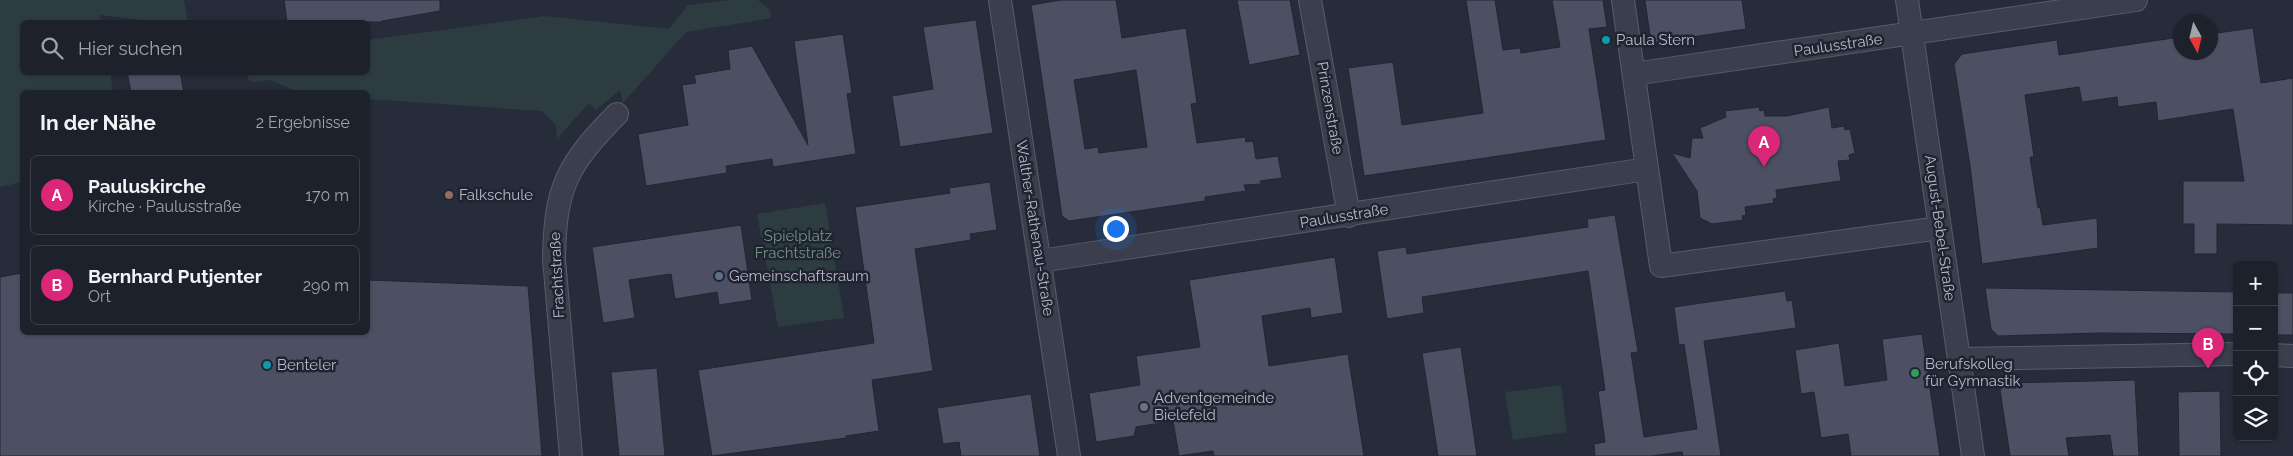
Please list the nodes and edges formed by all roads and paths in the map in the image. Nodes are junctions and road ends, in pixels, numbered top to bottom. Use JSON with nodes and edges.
{"nodes":[{"id":1,"x":1000,"y":0,"type":"edge"},
{"id":2,"x":1310,"y":0,"type":"edge"},
{"id":3,"x":1623,"y":0,"type":"edge"},
{"id":4,"x":1907,"y":0,"type":"edge"},
{"id":5,"x":2136,"y":0,"type":"edge"},
{"id":6,"x":1912,"y":34,"type":"junction"},
{"id":7,"x":1634,"y":74,"type":"junction"},
{"id":8,"x":617,"y":114,"type":"dead end"},
{"id":9,"x":1647,"y":169,"type":"junction"},
{"id":10,"x":1349,"y":216,"type":"junction"},
{"id":11,"x":1940,"y":228,"type":"junction"},
{"id":12,"x":1040,"y":262,"type":"junction"},
{"id":13,"x":2233,"y":354,"type":"edge"},
{"id":14,"x":2278,"y":355,"type":"edge"},
{"id":15,"x":2293,"y":356,"type":"edge"},
{"id":16,"x":1959,"y":359,"type":"junction"},
{"id":17,"x":571,"y":456,"type":"edge"},
{"id":18,"x":1069,"y":456,"type":"edge"},
{"id":19,"x":1972,"y":456,"type":"edge"}],
"edges":[{"from":1,"to":12,"type":"street","name":"Walther-Rathenau-Straße"},
{"from":2,"to":10,"type":"street","name":"Prinzenstraße"},
{"from":3,"to":7,"type":"street"},
{"from":4,"to":6,"type":"street","name":"August-Bebel-Straße"},
{"from":5,"to":6,"type":"street","name":"Paulusstraße"},
{"from":6,"to":7,"type":"street","name":"Paulusstraße"},
{"from":6,"to":11,"type":"street","name":"August-Bebel-Straße"},
{"from":7,"to":9,"type":"street"},
{"from":8,"to":17,"type":"street","name":"Frachtstraße"},
{"from":9,"to":10,"type":"street","name":"Paulusstraße"},
{"from":9,"to":11,"type":"street"},
{"from":10,"to":12,"type":"street","name":"Paulusstraße"},
{"from":11,"to":16,"type":"street","name":"August-Bebel-Straße"},
{"from":12,"to":18,"type":"street","name":"Walther-Rathenau-Straße"},
{"from":13,"to":16,"type":"street"},
{"from":14,"to":15,"type":"street"},
{"from":16,"to":19,"type":"street","name":"August-Bebel-Straße"}]}
